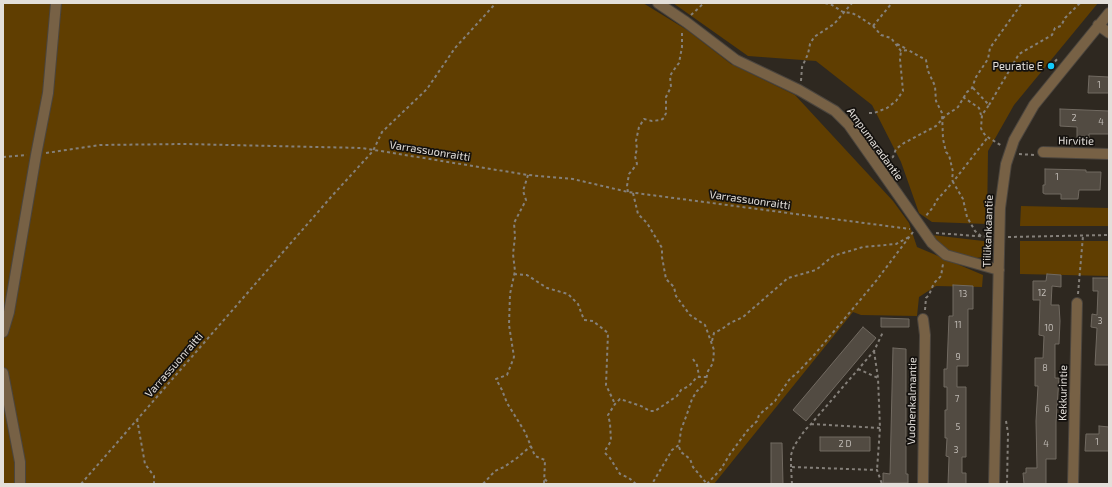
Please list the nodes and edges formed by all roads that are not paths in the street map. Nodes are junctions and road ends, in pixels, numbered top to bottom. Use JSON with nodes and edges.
{"nodes":[{"id":1,"x":56,"y":3,"type":"edge"},
{"id":2,"x":658,"y":3,"type":"edge"},
{"id":3,"x":1109,"y":13,"type":"edge"},
{"id":4,"x":1098,"y":25,"type":"junction"},
{"id":5,"x":1109,"y":33,"type":"edge"},
{"id":6,"x":1043,"y":152,"type":"road end"},
{"id":7,"x":1109,"y":154,"type":"edge"},
{"id":8,"x":999,"y":270,"type":"junction"},
{"id":9,"x":1078,"y":303,"type":"road end"},
{"id":10,"x":923,"y":319,"type":"road end"},
{"id":11,"x":3,"y":332,"type":"edge"},
{"id":12,"x":3,"y":373,"type":"edge"},
{"id":13,"x":20,"y":484,"type":"edge"},
{"id":14,"x":923,"y":484,"type":"edge"},
{"id":15,"x":994,"y":484,"type":"edge"},
{"id":16,"x":1073,"y":484,"type":"edge"}],
"edges":[{"from":1,"to":11,"type":"street"},
{"from":2,"to":8,"type":"street","name":"Ampumaradantie"},
{"from":3,"to":4,"type":"street","name":"Tiilikankaantie"},
{"from":4,"to":5,"type":"street"},
{"from":4,"to":8,"type":"street","name":"Tiilikankaantie"},
{"from":6,"to":7,"type":"street","name":"Hirvitie"},
{"from":8,"to":15,"type":"street","name":"Tiilikankaantie"},
{"from":9,"to":16,"type":"street","name":"Kekkurintie"},
{"from":10,"to":14,"type":"street","name":"Vuohenkalmantie"},
{"from":12,"to":13,"type":"street"}]}
